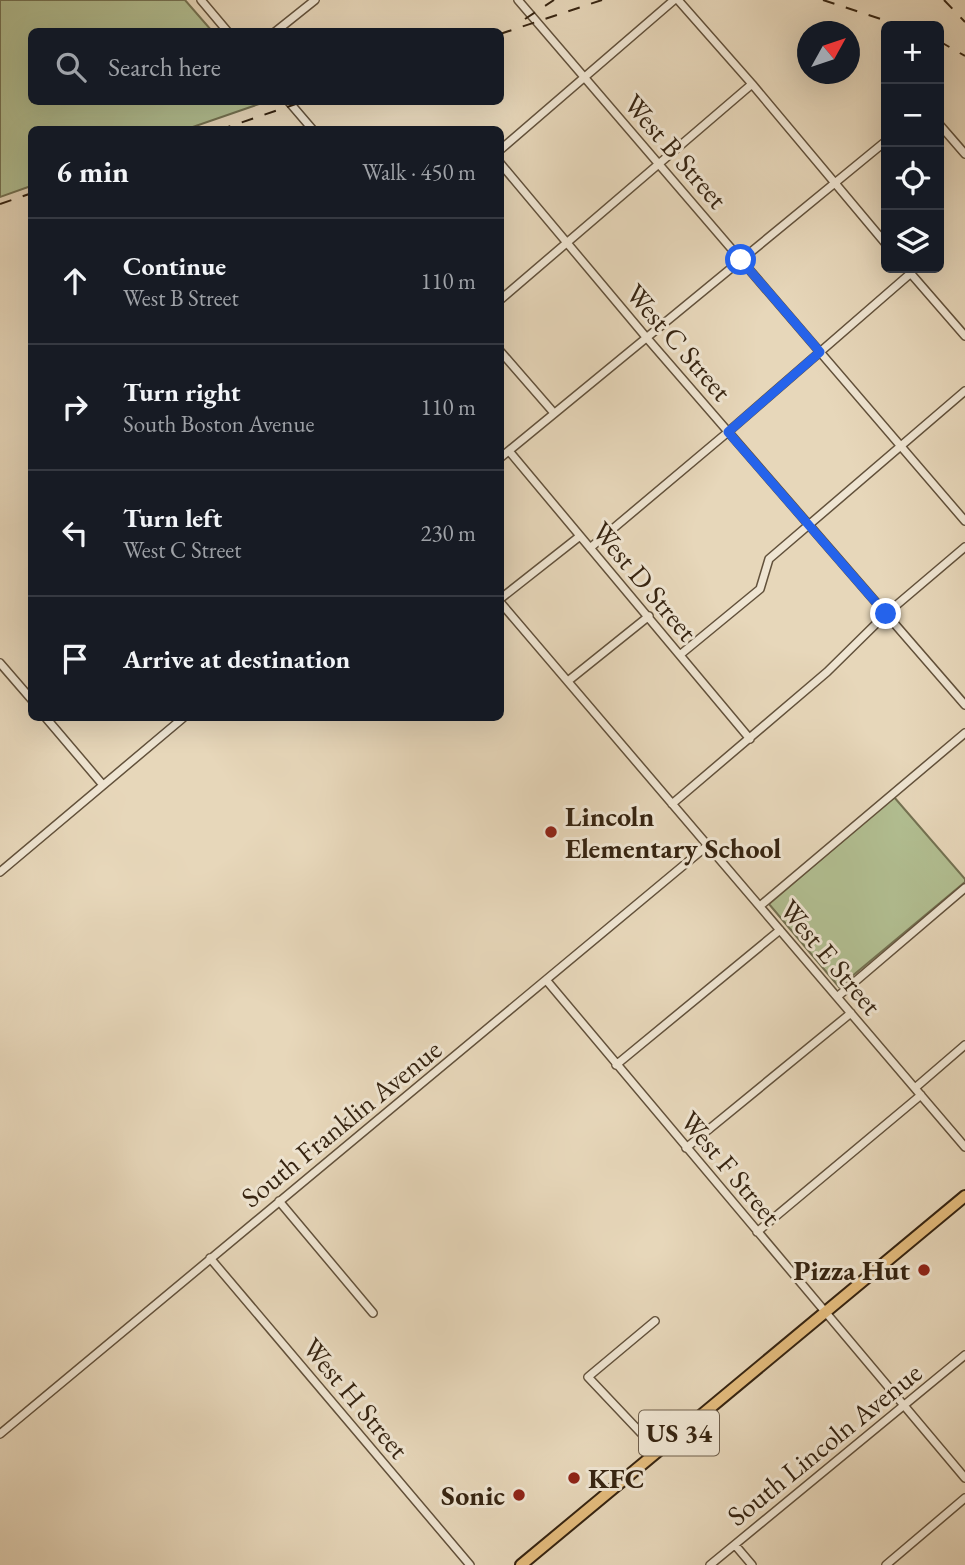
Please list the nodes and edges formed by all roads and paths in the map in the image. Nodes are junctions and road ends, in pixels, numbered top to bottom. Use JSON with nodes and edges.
{"nodes":[{"id":1,"x":201,"y":0,"type":"edge"},
{"id":2,"x":315,"y":0,"type":"edge"},
{"id":3,"x":518,"y":0,"type":"edge"},
{"id":4,"x":676,"y":0,"type":"edge"},
{"id":5,"x":225,"y":28,"type":"edge"},
{"id":6,"x":280,"y":28,"type":"edge"},
{"id":7,"x":586,"y":78,"type":"junction"},
{"id":8,"x":752,"y":84,"type":"junction"},
{"id":9,"x":292,"y":105,"type":"edge"},
{"id":10,"x":310,"y":126,"type":"edge"},
{"id":11,"x":944,"y":130,"type":"edge"},
{"id":12,"x":881,"y":145,"type":"edge"},
{"id":13,"x":504,"y":147,"type":"edge"},
{"id":14,"x":965,"y":154,"type":"edge"},
{"id":15,"x":660,"y":164,"type":"junction"},
{"id":16,"x":504,"y":168,"type":"edge"},
{"id":17,"x":836,"y":182,"type":"junction"},
{"id":18,"x":881,"y":238,"type":"edge"},
{"id":19,"x":567,"y":243,"type":"junction"},
{"id":20,"x":741,"y":260,"type":"junction"},
{"id":21,"x":906,"y":273,"type":"edge"},
{"id":22,"x":912,"y":273,"type":"edge"},
{"id":23,"x":504,"y":297,"type":"edge"},
{"id":24,"x":965,"y":336,"type":"edge"},
{"id":25,"x":646,"y":337,"type":"junction"},
{"id":26,"x":820,"y":352,"type":"junction"},
{"id":27,"x":504,"y":356,"type":"edge"},
{"id":28,"x":965,"y":391,"type":"edge"},
{"id":29,"x":554,"y":413,"type":"junction"},
{"id":30,"x":728,"y":432,"type":"junction"},
{"id":31,"x":900,"y":446,"type":"junction"},
{"id":32,"x":509,"y":451,"type":"junction"},
{"id":33,"x":504,"y":455,"type":"edge"},
{"id":34,"x":965,"y":521,"type":"edge"},
{"id":35,"x":808,"y":524,"type":"junction"},
{"id":36,"x":580,"y":536,"type":"junction"},
{"id":37,"x":965,"y":547,"type":"edge"},
{"id":38,"x":590,"y":548,"type":"junction"},
{"id":39,"x":504,"y":597,"type":"edge"},
{"id":40,"x":504,"y":605,"type":"edge"},
{"id":41,"x":886,"y":614,"type":"junction"},
{"id":42,"x":649,"y":616,"type":"junction"},
{"id":43,"x":681,"y":654,"type":"junction"},
{"id":44,"x":0,"y":663,"type":"edge"},
{"id":45,"x":568,"y":681,"type":"junction"},
{"id":46,"x":28,"y":696,"type":"edge"},
{"id":47,"x":965,"y":705,"type":"edge"},
{"id":48,"x":49,"y":721,"type":"edge"},
{"id":49,"x":179,"y":721,"type":"edge"},
{"id":50,"x":965,"y":733,"type":"edge"},
{"id":51,"x":750,"y":739,"type":"junction"},
{"id":52,"x":103,"y":785,"type":"junction"},
{"id":53,"x":672,"y":804,"type":"junction"},
{"id":54,"x":708,"y":845,"type":"junction"},
{"id":55,"x":0,"y":872,"type":"edge"},
{"id":56,"x":965,"y":888,"type":"edge"},
{"id":57,"x":760,"y":906,"type":"junction"},
{"id":58,"x":780,"y":930,"type":"junction"},
{"id":59,"x":547,"y":981,"type":"junction"},
{"id":60,"x":837,"y":997,"type":"junction"},
{"id":61,"x":851,"y":1013,"type":"junction"},
{"id":62,"x":965,"y":1045,"type":"edge"},
{"id":63,"x":617,"y":1065,"type":"junction"},
{"id":64,"x":915,"y":1088,"type":"junction"},
{"id":65,"x":921,"y":1095,"type":"junction"},
{"id":66,"x":965,"y":1147,"type":"edge"},
{"id":67,"x":686,"y":1148,"type":"junction"},
{"id":68,"x":965,"y":1196,"type":"edge"},
{"id":69,"x":278,"y":1200,"type":"junction"},
{"id":70,"x":757,"y":1232,"type":"junction"},
{"id":71,"x":210,"y":1258,"type":"junction"},
{"id":72,"x":373,"y":1313,"type":"dead end"},
{"id":73,"x":824,"y":1313,"type":"junction"},
{"id":74,"x":655,"y":1321,"type":"dead end"},
{"id":75,"x":965,"y":1355,"type":"edge"},
{"id":76,"x":903,"y":1407,"type":"junction"},
{"id":77,"x":0,"y":1434,"type":"edge"},
{"id":78,"x":658,"y":1451,"type":"junction"},
{"id":79,"x":965,"y":1478,"type":"edge"},
{"id":80,"x":965,"y":1498,"type":"edge"},
{"id":81,"x":735,"y":1545,"type":"junction"},
{"id":82,"x":470,"y":1565,"type":"edge"},
{"id":83,"x":520,"y":1565,"type":"edge"},
{"id":84,"x":710,"y":1565,"type":"edge"},
{"id":85,"x":752,"y":1565,"type":"edge"},
{"id":86,"x":886,"y":1565,"type":"edge"}],
"edges":[{"from":1,"to":5,"type":"street"},
{"from":2,"to":6,"type":"street"},
{"from":3,"to":7,"type":"street","name":"West B Street"},
{"from":4,"to":7,"type":"street"},
{"from":4,"to":8,"type":"street"},
{"from":7,"to":13,"type":"street"},
{"from":7,"to":15,"type":"street","name":"West B Street"},
{"from":8,"to":15,"type":"street"},
{"from":8,"to":17,"type":"street"},
{"from":9,"to":10,"type":"street"},
{"from":11,"to":14,"type":"street"},
{"from":12,"to":17,"type":"street"},
{"from":15,"to":19,"type":"street"},
{"from":15,"to":20,"type":"street","name":"West B Street"},
{"from":16,"to":19,"type":"street","name":"West C Street"},
{"from":17,"to":18,"type":"street"},
{"from":17,"to":20,"type":"street"},
{"from":19,"to":23,"type":"street"},
{"from":19,"to":25,"type":"street","name":"West C Street"},
{"from":20,"to":25,"type":"street"},
{"from":20,"to":26,"type":"street","name":"West B Street"},
{"from":21,"to":26,"type":"street"},
{"from":22,"to":24,"type":"street"},
{"from":25,"to":29,"type":"street"},
{"from":25,"to":30,"type":"street","name":"West C Street"},
{"from":26,"to":30,"type":"street"},
{"from":26,"to":31,"type":"street","name":"West B Street"},
{"from":27,"to":29,"type":"street"},
{"from":28,"to":31,"type":"street"},
{"from":29,"to":32,"type":"street"},
{"from":30,"to":35,"type":"street","name":"West C Street"},
{"from":30,"to":38,"type":"street"},
{"from":31,"to":34,"type":"street","name":"West B Street"},
{"from":31,"to":35,"type":"street"},
{"from":32,"to":33,"type":"street"},
{"from":32,"to":36,"type":"street","name":"West D Street"},
{"from":35,"to":41,"type":"street","name":"West C Street"},
{"from":35,"to":43,"type":"street"},
{"from":36,"to":38,"type":"street","name":"West D Street"},
{"from":36,"to":39,"type":"street"},
{"from":37,"to":41,"type":"street"},
{"from":38,"to":42,"type":"street","name":"West D Street"},
{"from":40,"to":45,"type":"street","name":"West E Street"},
{"from":41,"to":47,"type":"street","name":"West C Street"},
{"from":41,"to":51,"type":"street"},
{"from":42,"to":43,"type":"street","name":"West D Street"},
{"from":42,"to":45,"type":"street"},
{"from":43,"to":51,"type":"street","name":"West D Street"},
{"from":44,"to":46,"type":"street"},
{"from":45,"to":53,"type":"street","name":"West E Street"},
{"from":48,"to":52,"type":"street"},
{"from":49,"to":52,"type":"street"},
{"from":50,"to":57,"type":"street"},
{"from":51,"to":53,"type":"street"},
{"from":52,"to":55,"type":"street"},
{"from":53,"to":54,"type":"street","name":"West E Street"},
{"from":54,"to":57,"type":"street","name":"West E Street"},
{"from":54,"to":59,"type":"street","name":"South Franklin Avenue"},
{"from":56,"to":60,"type":"street"},
{"from":57,"to":58,"type":"street","name":"West E Street"},
{"from":58,"to":60,"type":"street","name":"West E Street"},
{"from":58,"to":63,"type":"street"},
{"from":59,"to":63,"type":"street","name":"West F Street"},
{"from":59,"to":69,"type":"street","name":"South Franklin Avenue"},
{"from":60,"to":61,"type":"street","name":"West E Street"},
{"from":61,"to":64,"type":"street","name":"West E Street"},
{"from":61,"to":67,"type":"street"},
{"from":62,"to":64,"type":"street"},
{"from":63,"to":67,"type":"street","name":"West F Street"},
{"from":64,"to":65,"type":"street","name":"West E Street"},
{"from":65,"to":66,"type":"street","name":"West E Street"},
{"from":65,"to":70,"type":"street"},
{"from":67,"to":70,"type":"street","name":"West F Street"},
{"from":68,"to":73,"type":"highway","number":"US 34"},
{"from":69,"to":71,"type":"street","name":"South Franklin Avenue"},
{"from":69,"to":72,"type":"street"},
{"from":70,"to":73,"type":"street","name":"West F Street"},
{"from":71,"to":77,"type":"street","name":"South Franklin Avenue"},
{"from":71,"to":82,"type":"street","name":"West H Street"},
{"from":73,"to":76,"type":"street","name":"West F Street"},
{"from":73,"to":78,"type":"highway","number":"US 34"},
{"from":74,"to":78,"type":"street"},
{"from":75,"to":76,"type":"street","name":"South Lincoln Avenue"},
{"from":76,"to":79,"type":"street","name":"West F Street"},
{"from":76,"to":81,"type":"street","name":"South Lincoln Avenue"},
{"from":78,"to":83,"type":"highway","number":"US 34"},
{"from":80,"to":86,"type":"street"},
{"from":81,"to":84,"type":"street","name":"South Lincoln Avenue"},
{"from":81,"to":85,"type":"street"}]}
